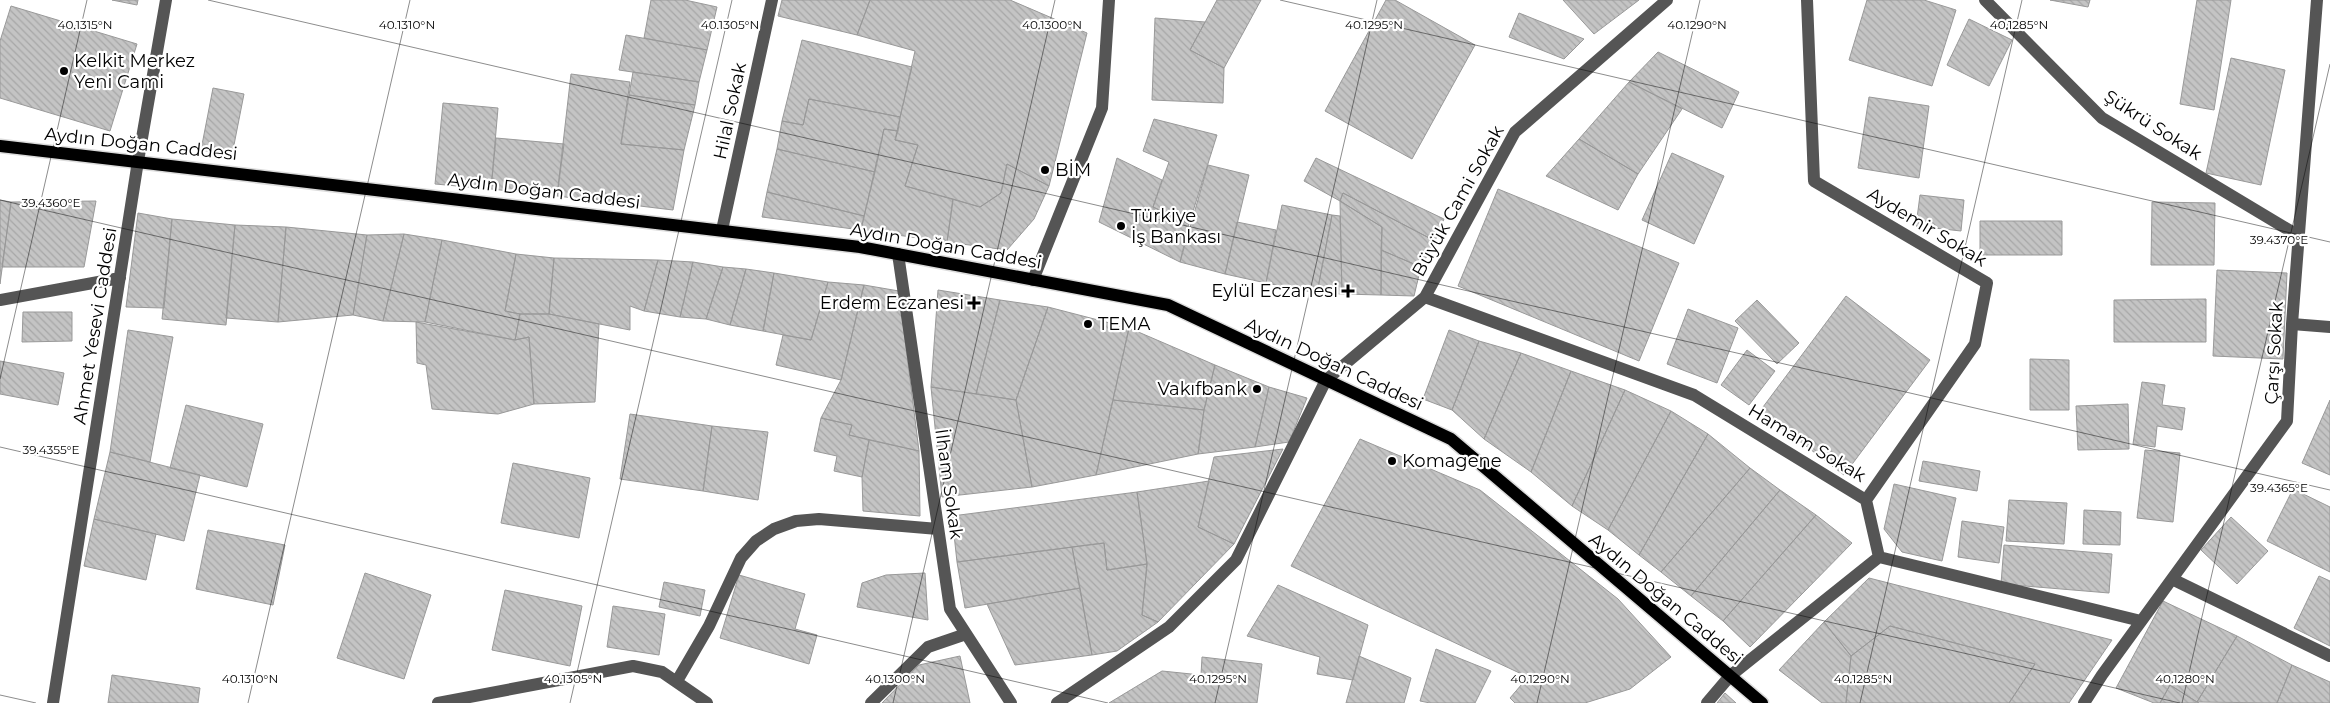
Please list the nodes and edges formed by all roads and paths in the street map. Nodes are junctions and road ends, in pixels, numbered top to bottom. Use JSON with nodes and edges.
{"nodes":[{"id":1,"x":166,"y":0,"type":"edge"},
{"id":2,"x":772,"y":0,"type":"edge"},
{"id":3,"x":1109,"y":0,"type":"edge"},
{"id":4,"x":1667,"y":0,"type":"edge"},
{"id":5,"x":1807,"y":0,"type":"edge"},
{"id":6,"x":1985,"y":0,"type":"edge"},
{"id":7,"x":2317,"y":0,"type":"edge"},
{"id":8,"x":0,"y":146,"type":"edge"},
{"id":9,"x":138,"y":161,"type":"junction"},
{"id":10,"x":722,"y":230,"type":"junction"},
{"id":11,"x":2299,"y":236,"type":"junction"},
{"id":12,"x":898,"y":254,"type":"junction"},
{"id":13,"x":120,"y":278,"type":"junction"},
{"id":14,"x":1033,"y":280,"type":"junction"},
{"id":15,"x":1425,"y":297,"type":"junction"},
{"id":16,"x":0,"y":300,"type":"edge"},
{"id":17,"x":2292,"y":324,"type":"junction"},
{"id":18,"x":2330,"y":328,"type":"edge"},
{"id":19,"x":1326,"y":380,"type":"junction"},
{"id":20,"x":1866,"y":500,"type":"junction"},
{"id":21,"x":938,"y":528,"type":"junction"},
{"id":22,"x":1879,"y":557,"type":"junction"},
{"id":23,"x":2172,"y":579,"type":"junction"},
{"id":24,"x":2141,"y":621,"type":"junction"},
{"id":25,"x":966,"y":634,"type":"junction"},
{"id":26,"x":2330,"y":656,"type":"edge"},
{"id":27,"x":1730,"y":676,"type":"junction"},
{"id":28,"x":677,"y":681,"type":"junction"},
{"id":29,"x":53,"y":703,"type":"edge"},
{"id":30,"x":438,"y":703,"type":"edge"},
{"id":31,"x":707,"y":703,"type":"edge"},
{"id":32,"x":870,"y":703,"type":"edge"},
{"id":33,"x":1011,"y":703,"type":"edge"},
{"id":34,"x":1057,"y":703,"type":"edge"},
{"id":35,"x":1707,"y":703,"type":"edge"},
{"id":36,"x":1762,"y":703,"type":"edge"},
{"id":37,"x":2084,"y":703,"type":"edge"}],
"edges":[{"from":1,"to":9,"type":"street","name":"Ahmet Yesevi Caddesi"},
{"from":2,"to":10,"type":"street","name":"Hilal Sokak"},
{"from":3,"to":14,"type":"street"},
{"from":4,"to":15,"type":"street","name":"Büyük Cami Sokak"},
{"from":5,"to":20,"type":"street","name":"Aydemir Sokak"},
{"from":6,"to":11,"type":"street","name":"Şükrü Sokak"},
{"from":7,"to":11,"type":"street","name":"Çarşı Sokak"},
{"from":8,"to":9,"type":"main road","name":"Aydın Doğan Caddesi"},
{"from":9,"to":10,"type":"main road","name":"Aydın Doğan Caddesi"},
{"from":9,"to":13,"type":"street","name":"Ahmet Yesevi Caddesi"},
{"from":10,"to":12,"type":"main road","name":"Aydın Doğan Caddesi"},
{"from":11,"to":17,"type":"street","name":"Çarşı Sokak"},
{"from":12,"to":14,"type":"main road","name":"Aydın Doğan Caddesi"},
{"from":12,"to":21,"type":"street","name":"İlham Sokak"},
{"from":13,"to":16,"type":"street"},
{"from":13,"to":29,"type":"street","name":"Ahmet Yesevi Caddesi"},
{"from":14,"to":19,"type":"main road","name":"Aydın Doğan Caddesi"},
{"from":15,"to":19,"type":"street","name":"Büyük Cami Sokak"},
{"from":15,"to":20,"type":"street","name":"Hamam Sokak"},
{"from":17,"to":18,"type":"street"},
{"from":17,"to":23,"type":"street","name":"Çarşı Sokak"},
{"from":19,"to":27,"type":"main road","name":"Aydın Doğan Caddesi"},
{"from":19,"to":34,"type":"street"},
{"from":20,"to":22,"type":"street","name":"Hamam Sokak"},
{"from":21,"to":25,"type":"street","name":"İlham Sokak"},
{"from":21,"to":28,"type":"street"},
{"from":22,"to":24,"type":"street"},
{"from":22,"to":27,"type":"street"},
{"from":23,"to":24,"type":"street","name":"Çarşı Sokak"},
{"from":23,"to":26,"type":"street"},
{"from":24,"to":37,"type":"street","name":"Çarşı Sokak"},
{"from":25,"to":32,"type":"street"},
{"from":25,"to":33,"type":"street","name":"İlham Sokak"},
{"from":27,"to":35,"type":"street"},
{"from":27,"to":36,"type":"main road","name":"Aydın Doğan Caddesi"},
{"from":28,"to":30,"type":"street"},
{"from":28,"to":31,"type":"street"}]}
